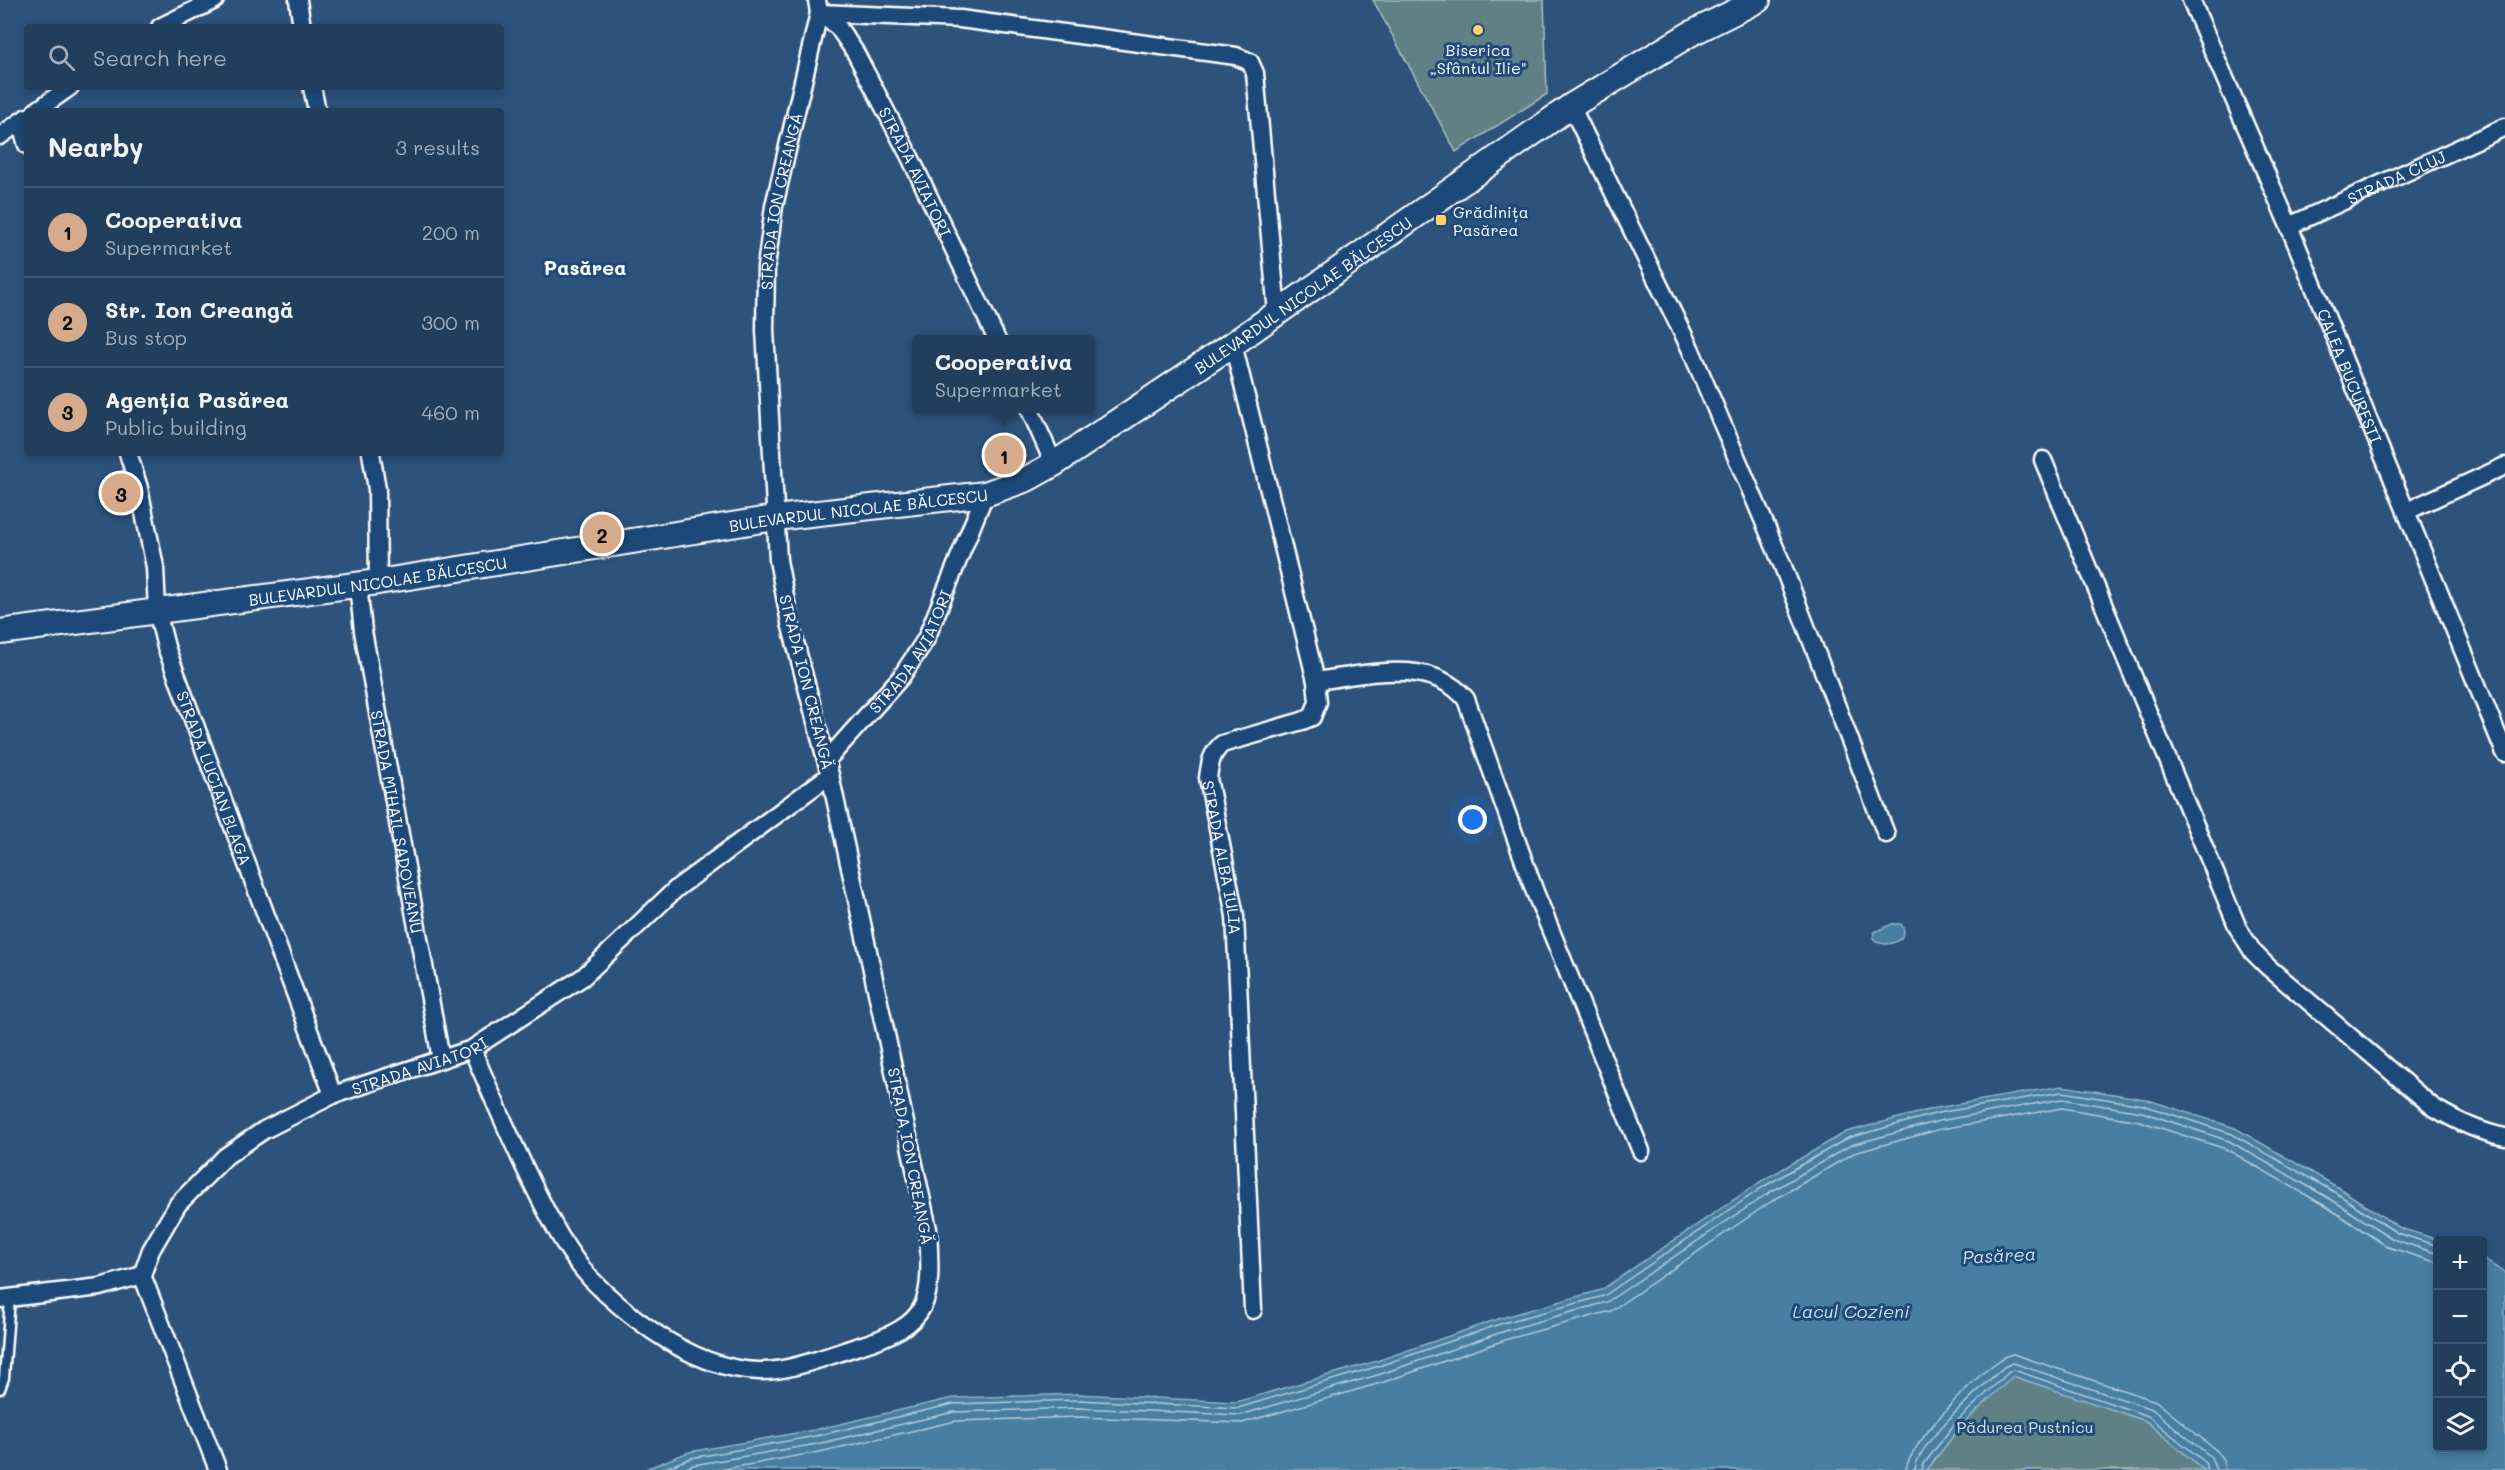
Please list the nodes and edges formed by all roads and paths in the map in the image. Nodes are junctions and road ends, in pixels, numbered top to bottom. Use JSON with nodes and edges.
{"nodes":[{"id":1,"x":215,"y":0,"type":"edge"},
{"id":2,"x":297,"y":0,"type":"edge"},
{"id":3,"x":1758,"y":0,"type":"edge"},
{"id":4,"x":2192,"y":0,"type":"edge"},
{"id":5,"x":818,"y":6,"type":"edge"},
{"id":6,"x":166,"y":24,"type":"edge"},
{"id":7,"x":301,"y":24,"type":"edge"},
{"id":8,"x":66,"y":90,"type":"edge"},
{"id":9,"x":312,"y":90,"type":"edge"},
{"id":10,"x":1571,"y":106,"type":"junction"},
{"id":11,"x":40,"y":108,"type":"edge"},
{"id":12,"x":316,"y":108,"type":"edge"},
{"id":13,"x":23,"y":120,"type":"edge"},
{"id":14,"x":2505,"y":127,"type":"edge"},
{"id":15,"x":0,"y":136,"type":"edge"},
{"id":16,"x":2289,"y":226,"type":"junction"},
{"id":17,"x":1277,"y":312,"type":"junction"},
{"id":18,"x":995,"y":335,"type":"edge"},
{"id":19,"x":1233,"y":344,"type":"junction"},
{"id":20,"x":1031,"y":413,"type":"edge"},
{"id":21,"x":129,"y":456,"type":"edge"},
{"id":22,"x":371,"y":456,"type":"edge"},
{"id":23,"x":2043,"y":460,"type":"dead end"},
{"id":24,"x":1054,"y":464,"type":"junction"},
{"id":25,"x":2505,"y":466,"type":"edge"},
{"id":26,"x":985,"y":494,"type":"junction"},
{"id":27,"x":2407,"y":511,"type":"junction"},
{"id":28,"x":775,"y":518,"type":"junction"},
{"id":29,"x":368,"y":583,"type":"junction"},
{"id":30,"x":157,"y":611,"type":"junction"},
{"id":31,"x":0,"y":632,"type":"edge"},
{"id":32,"x":1316,"y":681,"type":"junction"},
{"id":33,"x":2505,"y":753,"type":"edge"},
{"id":34,"x":829,"y":767,"type":"junction"},
{"id":35,"x":1886,"y":834,"type":"dead end"},
{"id":36,"x":472,"y":1050,"type":"junction"},
{"id":37,"x":441,"y":1059,"type":"junction"},
{"id":38,"x":333,"y":1095,"type":"junction"},
{"id":39,"x":2505,"y":1137,"type":"edge"},
{"id":40,"x":1641,"y":1151,"type":"dead end"},
{"id":41,"x":142,"y":1275,"type":"junction"},
{"id":42,"x":5,"y":1299,"type":"edge"},
{"id":43,"x":1253,"y":1310,"type":"dead end"},
{"id":44,"x":0,"y":1389,"type":"edge"},
{"id":45,"x":218,"y":1470,"type":"edge"}],
"edges":[{"from":1,"to":6,"type":"street"},
{"from":2,"to":7,"type":"street"},
{"from":3,"to":10,"type":"main road","name":"BULEVARDUL NICOLAE BĂLCESCU"},
{"from":4,"to":16,"type":"street","name":"CALEA BUCUREȘTI"},
{"from":5,"to":17,"type":"street"},
{"from":5,"to":18,"type":"street","name":"STRADA AVIATORI"},
{"from":5,"to":28,"type":"street","name":"STRADA ION CREANGĂ"},
{"from":8,"to":11,"type":"street"},
{"from":9,"to":12,"type":"street"},
{"from":10,"to":17,"type":"main road","name":"BULEVARDUL NICOLAE BĂLCESCU"},
{"from":10,"to":35,"type":"street"},
{"from":13,"to":15,"type":"street"},
{"from":14,"to":16,"type":"street","name":"STRADA CLUJ"},
{"from":16,"to":27,"type":"street","name":"CALEA BUCUREȘTI"},
{"from":17,"to":19,"type":"main road","name":"BULEVARDUL NICOLAE BĂLCESCU"},
{"from":19,"to":24,"type":"main road","name":"BULEVARDUL NICOLAE BĂLCESCU"},
{"from":19,"to":32,"type":"street","name":"STRADA ALBA IULIA"},
{"from":20,"to":24,"type":"street"},
{"from":21,"to":30,"type":"street","name":"STRADA LUCIAN BLAGA"},
{"from":22,"to":29,"type":"street","name":"STRADA MIHAIL SADOVEANU"},
{"from":23,"to":39,"type":"street"},
{"from":24,"to":26,"type":"main road","name":"BULEVARDUL NICOLAE BĂLCESCU"},
{"from":25,"to":27,"type":"street"},
{"from":26,"to":28,"type":"main road","name":"BULEVARDUL NICOLAE BĂLCESCU"},
{"from":26,"to":34,"type":"street","name":"STRADA AVIATORI"},
{"from":27,"to":33,"type":"street","name":"CALEA BUCUREȘTI"},
{"from":28,"to":29,"type":"main road","name":"BULEVARDUL NICOLAE BĂLCESCU"},
{"from":28,"to":34,"type":"street","name":"STRADA ION CREANGĂ"},
{"from":29,"to":30,"type":"main road","name":"BULEVARDUL NICOLAE BĂLCESCU"},
{"from":29,"to":37,"type":"street","name":"STRADA MIHAIL SADOVEANU"},
{"from":30,"to":31,"type":"main road","name":"BULEVARDUL NICOLAE BĂLCESCU"},
{"from":30,"to":38,"type":"street","name":"STRADA LUCIAN BLAGA"},
{"from":32,"to":40,"type":"street"},
{"from":32,"to":43,"type":"street","name":"STRADA ALBA IULIA"},
{"from":34,"to":36,"type":"street","name":"STRADA AVIATORI"},
{"from":34,"to":36,"type":"street","name":"STRADA ION CREANGĂ"},
{"from":36,"to":37,"type":"street","name":"STRADA AVIATORI"},
{"from":37,"to":38,"type":"street","name":"STRADA AVIATORI"},
{"from":38,"to":41,"type":"street","name":"STRADA AVIATORI"},
{"from":41,"to":42,"type":"street"},
{"from":41,"to":45,"type":"street"},
{"from":42,"to":44,"type":"lane"}]}
